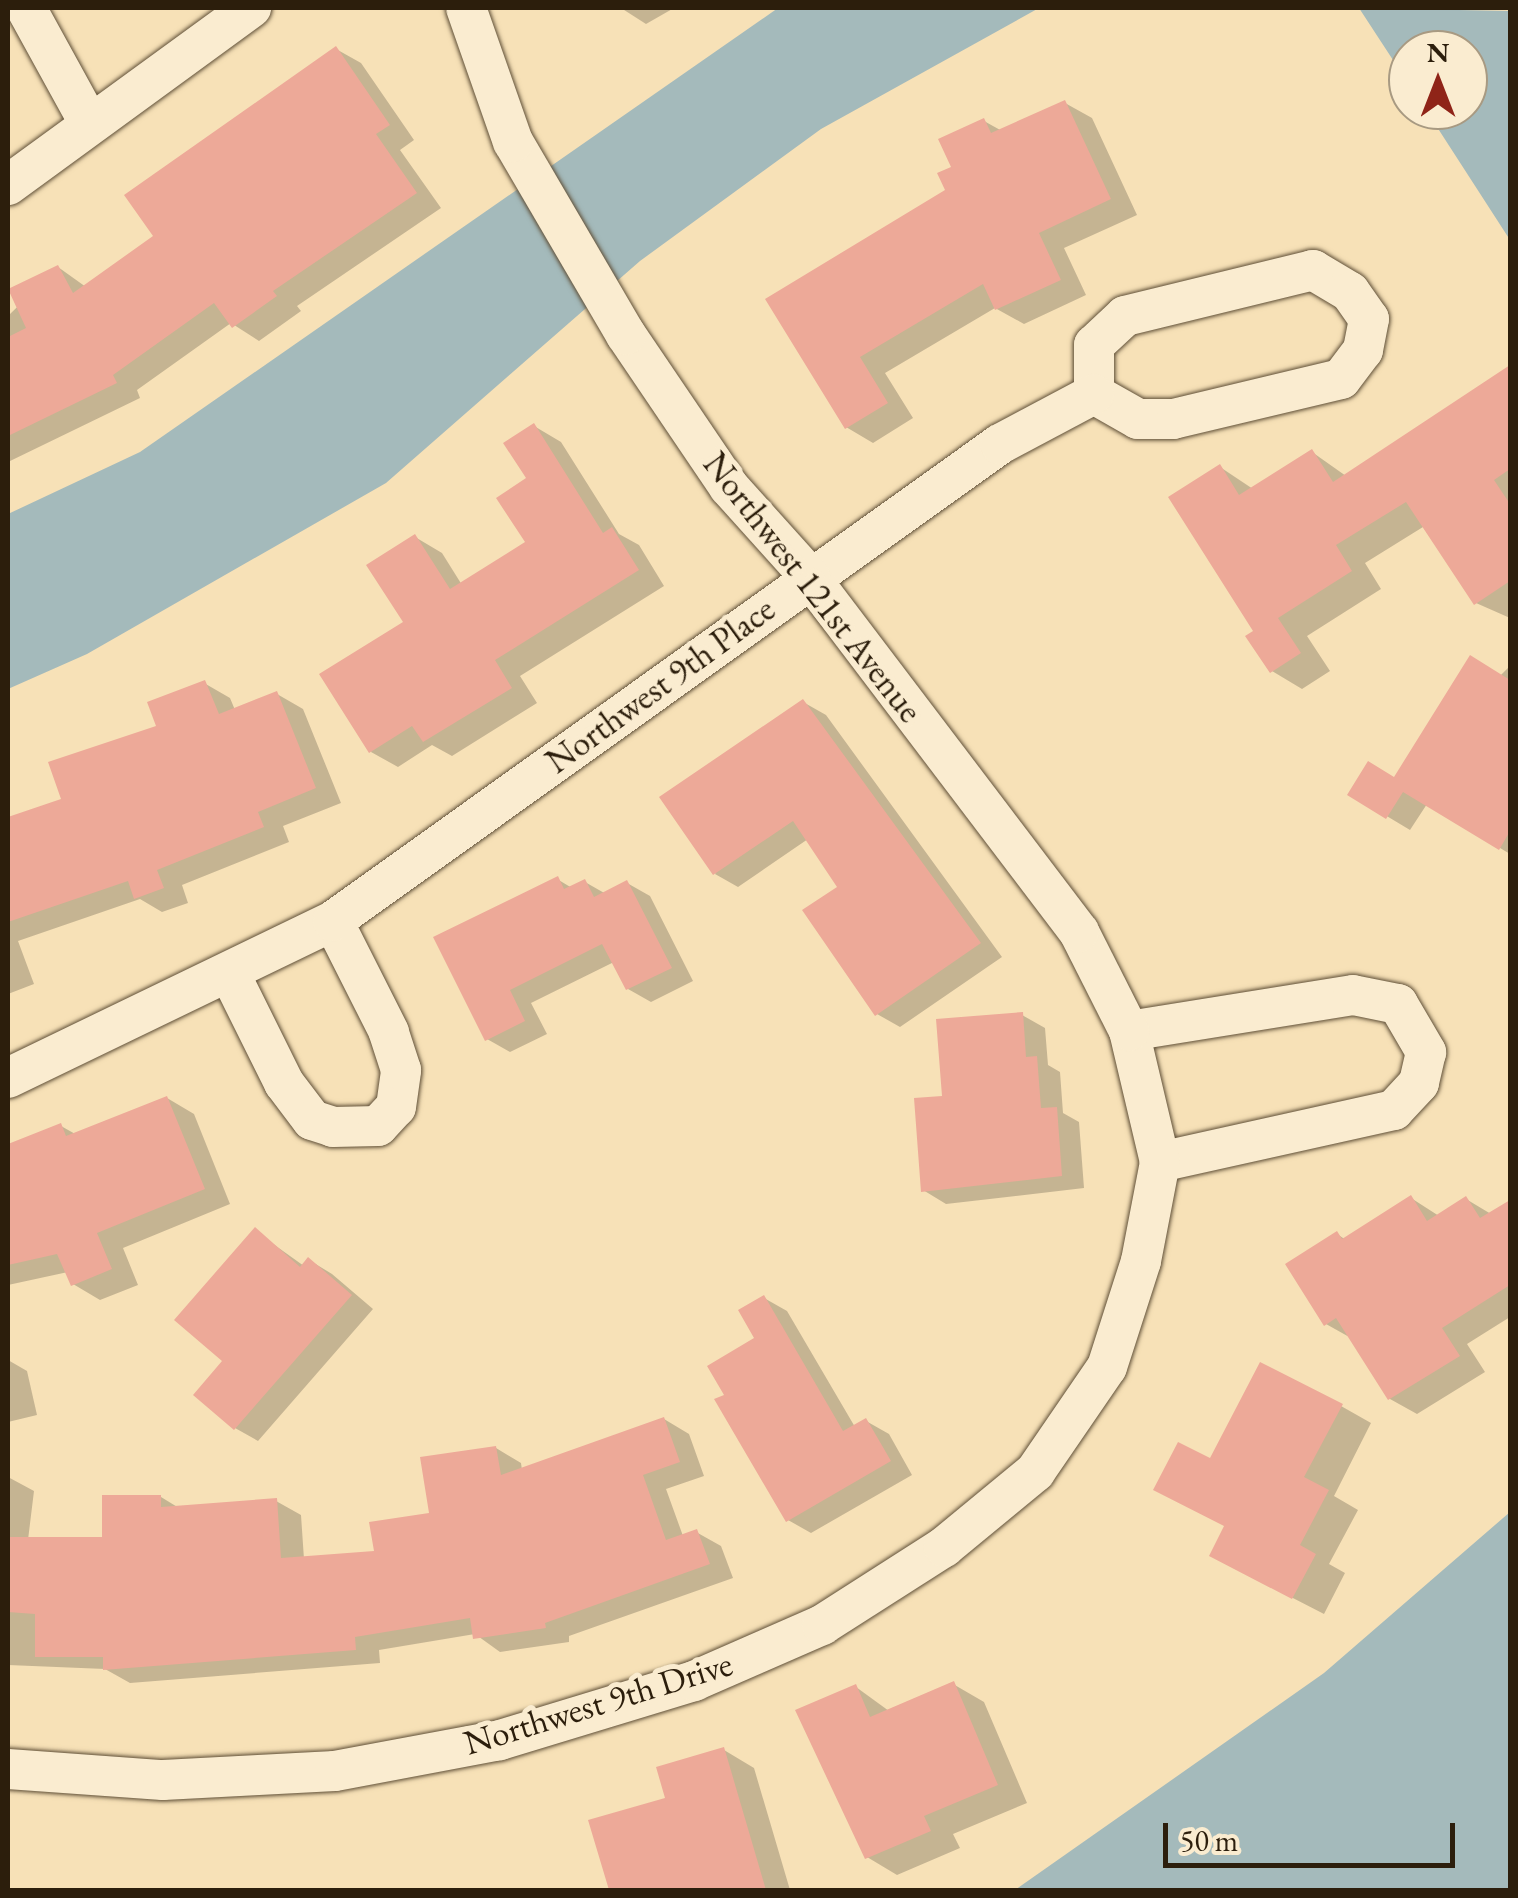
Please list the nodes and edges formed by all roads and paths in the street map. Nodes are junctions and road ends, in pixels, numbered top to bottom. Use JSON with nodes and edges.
{"nodes":[{"id":1,"x":26,"y":8,"type":"edge"},
{"id":2,"x":252,"y":8,"type":"edge"},
{"id":3,"x":466,"y":8,"type":"edge"},
{"id":4,"x":88,"y":120,"type":"junction"},
{"id":5,"x":8,"y":185,"type":"edge"},
{"id":6,"x":1094,"y":394,"type":"junction"},
{"id":7,"x":810,"y":577,"type":"junction"},
{"id":8,"x":333,"y":921,"type":"junction"},
{"id":9,"x":230,"y":974,"type":"junction"},
{"id":10,"x":1130,"y":1031,"type":"junction"},
{"id":11,"x":8,"y":1078,"type":"edge"},
{"id":12,"x":1160,"y":1162,"type":"junction"},
{"id":13,"x":8,"y":1769,"type":"edge"}],
"edges":[{"from":1,"to":4,"type":"street"},
{"from":2,"to":4,"type":"street"},
{"from":3,"to":7,"type":"street","name":"Northwest 121st Avenue"},
{"from":4,"to":5,"type":"street"},
{"from":6,"to":6,"type":"street"},
{"from":6,"to":7,"type":"street","name":"Northwest 9th Place"},
{"from":7,"to":8,"type":"street","name":"Northwest 9th Place"},
{"from":7,"to":10,"type":"street","name":"Northwest 121st Avenue"},
{"from":8,"to":9,"type":"street","name":"Northwest 9th Place"},
{"from":8,"to":9,"type":"street"},
{"from":9,"to":11,"type":"street","name":"Northwest 9th Place"},
{"from":10,"to":12,"type":"street","name":"Northwest 121st Avenue"},
{"from":10,"to":12,"type":"street"},
{"from":12,"to":13,"type":"street","name":"Northwest 9th Drive"}]}
